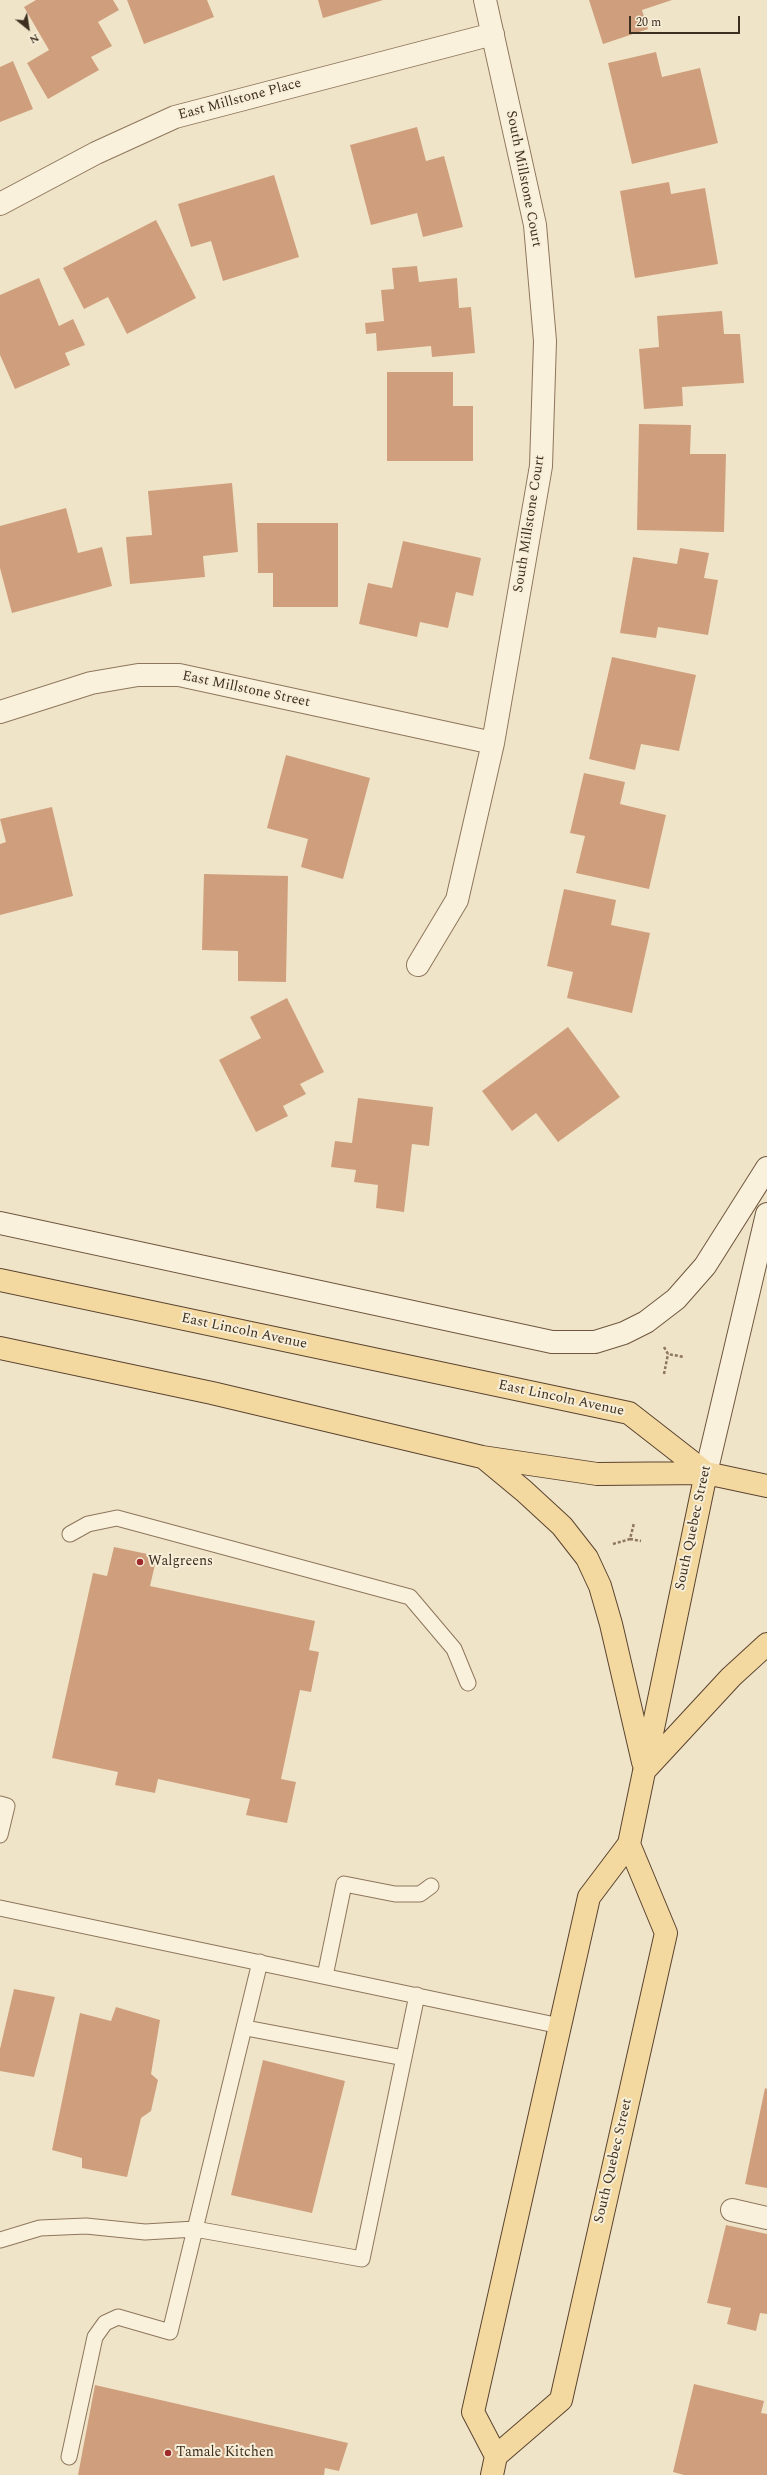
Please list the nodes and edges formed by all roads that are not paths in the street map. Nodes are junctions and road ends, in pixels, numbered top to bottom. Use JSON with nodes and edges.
{"nodes":[{"id":1,"x":485,"y":0,"type":"edge"},
{"id":2,"x":493,"y":34,"type":"junction"},
{"id":3,"x":0,"y":204,"type":"edge"},
{"id":4,"x":0,"y":712,"type":"edge"},
{"id":5,"x":493,"y":743,"type":"junction"},
{"id":6,"x":418,"y":965,"type":"dead end"},
{"id":7,"x":767,"y":1168,"type":"edge"},
{"id":8,"x":767,"y":1214,"type":"edge"},
{"id":9,"x":0,"y":1223,"type":"edge"},
{"id":10,"x":0,"y":1280,"type":"edge"},
{"id":11,"x":0,"y":1348,"type":"edge"},
{"id":12,"x":482,"y":1457,"type":"junction"},
{"id":13,"x":706,"y":1473,"type":"junction"},
{"id":14,"x":767,"y":1486,"type":"edge"},
{"id":15,"x":70,"y":1534,"type":"dead end"},
{"id":16,"x":767,"y":1644,"type":"edge"},
{"id":17,"x":468,"y":1684,"type":"dead end"},
{"id":18,"x":644,"y":1771,"type":"junction"},
{"id":19,"x":0,"y":1804,"type":"edge"},
{"id":20,"x":0,"y":1835,"type":"edge"},
{"id":21,"x":630,"y":1844,"type":"junction"},
{"id":22,"x":431,"y":1886,"type":"dead end"},
{"id":23,"x":0,"y":1908,"type":"edge"},
{"id":24,"x":260,"y":1962,"type":"junction"},
{"id":25,"x":325,"y":1976,"type":"junction"},
{"id":26,"x":417,"y":1995,"type":"junction"},
{"id":27,"x":560,"y":2026,"type":"junction"},
{"id":28,"x":246,"y":2028,"type":"junction"},
{"id":29,"x":404,"y":2058,"type":"junction"},
{"id":30,"x":732,"y":2210,"type":"dead end"},
{"id":31,"x":767,"y":2218,"type":"edge"},
{"id":32,"x":195,"y":2229,"type":"junction"},
{"id":33,"x":0,"y":2240,"type":"edge"},
{"id":34,"x":69,"y":2457,"type":"dead end"},
{"id":35,"x":494,"y":2466,"type":"edge"}],
"edges":[{"from":1,"to":2,"type":"street","name":"South Millstone Court"},
{"from":2,"to":3,"type":"street","name":"East Millstone Place"},
{"from":2,"to":5,"type":"street","name":"South Millstone Court"},
{"from":4,"to":5,"type":"street","name":"East Millstone Street"},
{"from":5,"to":6,"type":"street","name":"South Millstone Court"},
{"from":7,"to":9,"type":"street"},
{"from":8,"to":13,"type":"street","name":"South Quebec Street"},
{"from":10,"to":13,"type":"main road","name":"East Lincoln Avenue"},
{"from":11,"to":12,"type":"main road"},
{"from":12,"to":13,"type":"main road"},
{"from":12,"to":18,"type":"main road"},
{"from":13,"to":14,"type":"main road"},
{"from":13,"to":18,"type":"main road","name":"South Quebec Street"},
{"from":15,"to":17,"type":"lane"},
{"from":16,"to":18,"type":"main road"},
{"from":18,"to":21,"type":"main road","name":"South Quebec Street"},
{"from":19,"to":20,"type":"lane"},
{"from":21,"to":27,"type":"main road","name":"South Quebec Street"},
{"from":21,"to":35,"type":"main road","name":"South Quebec Street"},
{"from":22,"to":25,"type":"lane"},
{"from":23,"to":24,"type":"lane"},
{"from":24,"to":25,"type":"lane"},
{"from":24,"to":28,"type":"lane"},
{"from":25,"to":26,"type":"lane"},
{"from":26,"to":27,"type":"lane"},
{"from":26,"to":29,"type":"lane"},
{"from":27,"to":35,"type":"main road","name":"South Quebec Street"},
{"from":28,"to":29,"type":"lane"},
{"from":28,"to":32,"type":"lane"},
{"from":29,"to":32,"type":"lane"},
{"from":30,"to":31,"type":"street"},
{"from":32,"to":33,"type":"lane"},
{"from":32,"to":34,"type":"lane"}]}
